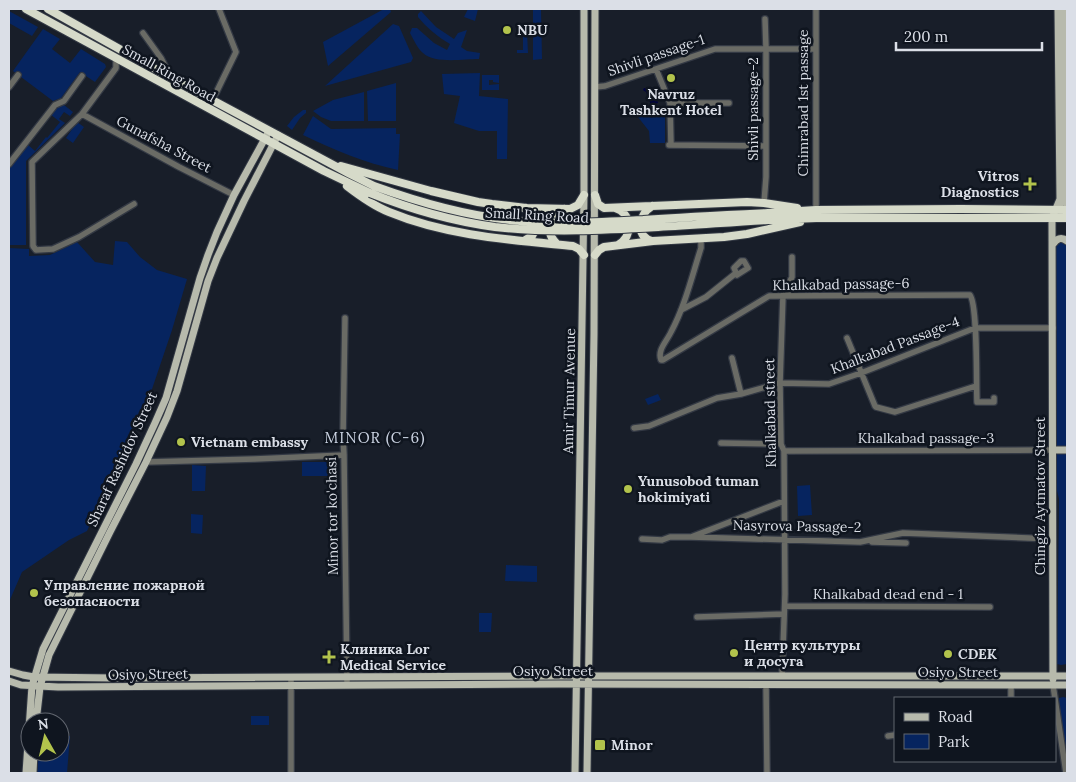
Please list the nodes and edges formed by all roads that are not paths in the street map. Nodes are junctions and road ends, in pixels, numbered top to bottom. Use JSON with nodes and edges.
{"nodes":[{"id":1,"x":26,"y":9,"type":"edge"},
{"id":2,"x":48,"y":9,"type":"edge"},
{"id":3,"x":219,"y":9,"type":"edge"},
{"id":4,"x":584,"y":9,"type":"edge"},
{"id":5,"x":595,"y":9,"type":"edge"},
{"id":6,"x":816,"y":9,"type":"edge"},
{"id":7,"x":1058,"y":9,"type":"edge"},
{"id":8,"x":1064,"y":9,"type":"edge"},
{"id":9,"x":765,"y":19,"type":"dead end"},
{"id":10,"x":91,"y":32,"type":"junction"},
{"id":11,"x":143,"y":33,"type":"dead end"},
{"id":12,"x":86,"y":42,"type":"junction"},
{"id":13,"x":766,"y":48,"type":"junction"},
{"id":14,"x":816,"y":49,"type":"junction"},
{"id":15,"x":116,"y":58,"type":"junction"},
{"id":16,"x":656,"y":69,"type":"junction"},
{"id":17,"x":18,"y":75,"type":"dead end"},
{"id":18,"x":82,"y":76,"type":"dead end"},
{"id":19,"x":171,"y":78,"type":"junction"},
{"id":20,"x":9,"y":87,"type":"edge"},
{"id":21,"x":595,"y":87,"type":"junction"},
{"id":22,"x":211,"y":99,"type":"junction"},
{"id":23,"x":670,"y":103,"type":"junction"},
{"id":24,"x":729,"y":103,"type":"dead end"},
{"id":25,"x":82,"y":114,"type":"junction"},
{"id":26,"x":269,"y":130,"type":"junction"},
{"id":27,"x":278,"y":136,"type":"junction"},
{"id":28,"x":265,"y":139,"type":"junction"},
{"id":29,"x":274,"y":144,"type":"junction"},
{"id":30,"x":765,"y":146,"type":"junction"},
{"id":31,"x":326,"y":162,"type":"junction"},
{"id":32,"x":9,"y":164,"type":"edge"},
{"id":33,"x":324,"y":171,"type":"junction"},
{"id":34,"x":372,"y":189,"type":"junction"},
{"id":35,"x":584,"y":195,"type":"junction"},
{"id":36,"x":234,"y":196,"type":"junction"},
{"id":37,"x":595,"y":196,"type":"junction"},
{"id":38,"x":764,"y":201,"type":"junction"},
{"id":39,"x":134,"y":204,"type":"dead end"},
{"id":40,"x":652,"y":206,"type":"junction"},
{"id":41,"x":526,"y":208,"type":"junction"},
{"id":42,"x":614,"y":208,"type":"junction"},
{"id":43,"x":564,"y":209,"type":"junction"},
{"id":44,"x":1064,"y":211,"type":"edge"},
{"id":45,"x":816,"y":214,"type":"junction"},
{"id":46,"x":1052,"y":218,"type":"junction"},
{"id":47,"x":701,"y":239,"type":"junction"},
{"id":48,"x":522,"y":241,"type":"junction"},
{"id":49,"x":653,"y":241,"type":"junction"},
{"id":50,"x":1067,"y":241,"type":"edge"},
{"id":51,"x":557,"y":244,"type":"junction"},
{"id":52,"x":1053,"y":244,"type":"junction"},
{"id":53,"x":616,"y":245,"type":"junction"},
{"id":54,"x":584,"y":255,"type":"junction"},
{"id":55,"x":595,"y":255,"type":"junction"},
{"id":56,"x":792,"y":257,"type":"dead end"},
{"id":57,"x":736,"y":274,"type":"dead end"},
{"id":58,"x":785,"y":295,"type":"junction"},
{"id":59,"x":681,"y":310,"type":"junction"},
{"id":60,"x":345,"y":318,"type":"dead end"},
{"id":61,"x":975,"y":328,"type":"junction"},
{"id":62,"x":1053,"y":328,"type":"junction"},
{"id":63,"x":847,"y":338,"type":"dead end"},
{"id":64,"x":732,"y":358,"type":"dead end"},
{"id":65,"x":582,"y":368,"type":"junction"},
{"id":66,"x":594,"y":368,"type":"junction"},
{"id":67,"x":861,"y":373,"type":"junction"},
{"id":68,"x":780,"y":384,"type":"junction"},
{"id":69,"x":976,"y":386,"type":"junction"},
{"id":70,"x":741,"y":394,"type":"junction"},
{"id":71,"x":994,"y":398,"type":"dead end"},
{"id":72,"x":634,"y":428,"type":"dead end"},
{"id":73,"x":721,"y":443,"type":"dead end"},
{"id":74,"x":781,"y":444,"type":"junction"},
{"id":75,"x":1053,"y":450,"type":"junction"},
{"id":76,"x":1067,"y":450,"type":"edge"},
{"id":77,"x":784,"y":451,"type":"junction"},
{"id":78,"x":344,"y":455,"type":"junction"},
{"id":79,"x":146,"y":462,"type":"junction"},
{"id":80,"x":784,"y":501,"type":"junction"},
{"id":81,"x":691,"y":537,"type":"junction"},
{"id":82,"x":642,"y":539,"type":"dead end"},
{"id":83,"x":785,"y":539,"type":"junction"},
{"id":84,"x":1053,"y":539,"type":"junction"},
{"id":85,"x":860,"y":542,"type":"junction"},
{"id":86,"x":906,"y":543,"type":"dead end"},
{"id":87,"x":591,"y":571,"type":"junction"},
{"id":88,"x":579,"y":572,"type":"junction"},
{"id":89,"x":785,"y":606,"type":"junction"},
{"id":90,"x":990,"y":607,"type":"dead end"},
{"id":91,"x":784,"y":614,"type":"junction"},
{"id":92,"x":697,"y":617,"type":"dead end"},
{"id":93,"x":9,"y":671,"type":"edge"},
{"id":94,"x":782,"y":676,"type":"junction"},
{"id":95,"x":1053,"y":676,"type":"junction"},
{"id":96,"x":1067,"y":676,"type":"edge"},
{"id":97,"x":38,"y":677,"type":"junction"},
{"id":98,"x":9,"y":680,"type":"edge"},
{"id":99,"x":577,"y":680,"type":"junction"},
{"id":100,"x":588,"y":680,"type":"junction"},
{"id":101,"x":292,"y":681,"type":"junction"},
{"id":102,"x":347,"y":681,"type":"junction"},
{"id":103,"x":766,"y":684,"type":"junction"},
{"id":104,"x":1011,"y":685,"type":"junction"},
{"id":105,"x":1053,"y":685,"type":"junction"},
{"id":106,"x":1067,"y":685,"type":"edge"},
{"id":107,"x":36,"y":686,"type":"junction"},
{"id":108,"x":1011,"y":697,"type":"edge"},
{"id":109,"x":1055,"y":697,"type":"edge"},
{"id":110,"x":1056,"y":702,"type":"edge"},
{"id":111,"x":36,"y":712,"type":"edge"},
{"id":112,"x":1065,"y":754,"type":"edge"},
{"id":113,"x":26,"y":773,"type":"edge"},
{"id":114,"x":291,"y":773,"type":"edge"},
{"id":115,"x":575,"y":773,"type":"edge"},
{"id":116,"x":587,"y":773,"type":"edge"},
{"id":117,"x":767,"y":773,"type":"edge"},
{"id":118,"x":1066,"y":773,"type":"edge"}],
"edges":[{"from":1,"to":12,"type":"highway","name":"Small Ring Road"},
{"from":2,"to":10,"type":"highway","name":"Small Ring Road"},
{"from":3,"to":22,"type":"street"},
{"from":4,"to":35,"type":"main road","name":"Amir Timur Avenue"},
{"from":5,"to":21,"type":"main road"},
{"from":6,"to":14,"type":"street","name":"Chimrabad 1st passage"},
{"from":7,"to":44,"type":"main road"},
{"from":8,"to":44,"type":"main road"},
{"from":9,"to":13,"type":"street","name":"Shivli passage-2"},
{"from":10,"to":12,"type":"highway"},
{"from":10,"to":19,"type":"highway","name":"Small Ring Road"},
{"from":11,"to":19,"type":"street"},
{"from":12,"to":15,"type":"highway","name":"Small Ring Road"},
{"from":13,"to":14,"type":"street","name":"Shivli passage-1"},
{"from":13,"to":16,"type":"street","name":"Shivli passage-1"},
{"from":13,"to":30,"type":"street","name":"Shivli passage-2"},
{"from":14,"to":45,"type":"street","name":"Chimrabad 1st passage"},
{"from":15,"to":25,"type":"street"},
{"from":15,"to":28,"type":"highway","name":"Small Ring Road"},
{"from":16,"to":21,"type":"street","name":"Shivli passage-1"},
{"from":16,"to":23,"type":"street"},
{"from":17,"to":20,"type":"street"},
{"from":18,"to":32,"type":"street"},
{"from":19,"to":22,"type":"highway","name":"Small Ring Road"},
{"from":21,"to":37,"type":"main road"},
{"from":22,"to":26,"type":"highway","name":"Small Ring Road"},
{"from":23,"to":24,"type":"street"},
{"from":23,"to":30,"type":"street"},
{"from":25,"to":36,"type":"street","name":"Gunafsha Street"},
{"from":25,"to":39,"type":"street"},
{"from":26,"to":27,"type":"highway","name":"Small Ring Road"},
{"from":26,"to":28,"type":"main road","name":"Sharaf Rashidov Street"},
{"from":27,"to":29,"type":"main road","name":"Sharaf Rashidov Street"},
{"from":27,"to":31,"type":"highway","name":"Small Ring Road"},
{"from":28,"to":29,"type":"highway","name":"Small Ring Road"},
{"from":28,"to":36,"type":"main road","name":"Sharaf Rashidov Street"},
{"from":29,"to":33,"type":"highway","name":"Small Ring Road"},
{"from":29,"to":79,"type":"main road","name":"Sharaf Rashidov Street"},
{"from":30,"to":38,"type":"street","name":"Shivli passage-2"},
{"from":31,"to":34,"type":"highway","name":"Small Ring Road"},
{"from":31,"to":41,"type":"highway"},
{"from":33,"to":34,"type":"highway","name":"Small Ring Road"},
{"from":33,"to":48,"type":"highway"},
{"from":34,"to":45,"type":"highway","name":"Small Ring Road","bridge":true},
{"from":35,"to":43,"type":"highway"},
{"from":35,"to":54,"type":"main road","name":"Amir Timur Avenue"},
{"from":36,"to":97,"type":"main road","name":"Sharaf Rashidov Street"},
{"from":37,"to":42,"type":"highway"},
{"from":37,"to":55,"type":"main road"},
{"from":38,"to":40,"type":"highway"},
{"from":38,"to":45,"type":"highway"},
{"from":40,"to":42,"type":"highway"},
{"from":40,"to":49,"type":"highway"},
{"from":41,"to":43,"type":"highway"},
{"from":41,"to":48,"type":"highway"},
{"from":42,"to":53,"type":"highway"},
{"from":43,"to":51,"type":"highway"},
{"from":44,"to":45,"type":"highway","name":"Small Ring Road"},
{"from":44,"to":46,"type":"highway","name":"Small Ring Road"},
{"from":44,"to":46,"type":"main road","name":"Chingiz Aytmatov Street"},
{"from":45,"to":46,"type":"highway","name":"Small Ring Road"},
{"from":45,"to":47,"type":"highway"},
{"from":46,"to":52,"type":"main road","name":"Chingiz Aytmatov Street"},
{"from":47,"to":49,"type":"highway"},
{"from":47,"to":59,"type":"street"},
{"from":48,"to":51,"type":"highway"},
{"from":49,"to":53,"type":"highway"},
{"from":50,"to":52,"type":"main road"},
{"from":51,"to":54,"type":"highway"},
{"from":52,"to":62,"type":"main road","name":"Chingiz Aytmatov Street"},
{"from":53,"to":55,"type":"highway"},
{"from":54,"to":65,"type":"main road","name":"Amir Timur Avenue"},
{"from":55,"to":66,"type":"main road","name":"Amir Timur Avenue"},
{"from":56,"to":58,"type":"street","name":"Khalkabad street"},
{"from":57,"to":59,"type":"street"},
{"from":58,"to":59,"type":"street","name":"Khalkabad passage-6"},
{"from":58,"to":61,"type":"street","name":"Khalkabad passage-6"},
{"from":58,"to":68,"type":"street","name":"Khalkabad street"},
{"from":60,"to":78,"type":"street","name":"Minor tor ko'chasi"},
{"from":61,"to":62,"type":"street","name":"Khalkabad Passage-4"},
{"from":61,"to":67,"type":"street","name":"Khalkabad Passage-4"},
{"from":61,"to":69,"type":"street"},
{"from":62,"to":75,"type":"main road","name":"Chingiz Aytmatov Street"},
{"from":63,"to":67,"type":"street"},
{"from":64,"to":70,"type":"street"},
{"from":65,"to":66,"type":"main road"},
{"from":65,"to":88,"type":"main road","name":"Amir Timur Avenue"},
{"from":66,"to":87,"type":"main road","name":"Amir Timur Avenue"},
{"from":67,"to":68,"type":"street","name":"Khalkabad Passage-4"},
{"from":67,"to":69,"type":"street"},
{"from":68,"to":70,"type":"street","name":"Khalkabad Passage-4"},
{"from":68,"to":74,"type":"street","name":"Khalkabad street"},
{"from":69,"to":71,"type":"street"},
{"from":70,"to":72,"type":"street","name":"Khalkabad Passage-4"},
{"from":73,"to":74,"type":"street"},
{"from":74,"to":77,"type":"street","name":"Khalkabad street"},
{"from":75,"to":76,"type":"main road","name":"Khalkabad passage-3"},
{"from":75,"to":77,"type":"street","name":"Khalkabad passage-3"},
{"from":75,"to":84,"type":"main road","name":"Chingiz Aytmatov Street"},
{"from":77,"to":80,"type":"street","name":"Khalkabad street"},
{"from":78,"to":79,"type":"street"},
{"from":78,"to":102,"type":"street","name":"Minor tor ko'chasi"},
{"from":79,"to":97,"type":"main road","name":"Sharaf Rashidov Street"},
{"from":80,"to":81,"type":"street"},
{"from":80,"to":83,"type":"street","name":"Khalkabad street"},
{"from":81,"to":82,"type":"street"},
{"from":81,"to":83,"type":"street","name":"Nasyrova Passage-2"},
{"from":83,"to":85,"type":"street","name":"Nasyrova Passage-2"},
{"from":83,"to":89,"type":"street","name":"Khalkabad street"},
{"from":84,"to":85,"type":"street","name":"Nasyrova Passage-2"},
{"from":84,"to":95,"type":"main road","name":"Chingiz Aytmatov Street"},
{"from":85,"to":86,"type":"street"},
{"from":87,"to":88,"type":"main road"},
{"from":87,"to":100,"type":"main road"},
{"from":88,"to":99,"type":"main road","name":"Amir Timur Avenue"},
{"from":89,"to":90,"type":"street","name":"Khalkabad dead end - 1"},
{"from":89,"to":91,"type":"street","name":"Khalkabad street"},
{"from":91,"to":92,"type":"street"},
{"from":91,"to":94,"type":"street","name":"Khalkabad street"},
{"from":93,"to":97,"type":"main road","name":"Osiyo Street"},
{"from":94,"to":95,"type":"main road","name":"Osiyo Street"},
{"from":94,"to":100,"type":"main road","name":"Osiyo Street"},
{"from":95,"to":96,"type":"main road","name":"Osiyo Street"},
{"from":95,"to":105,"type":"main road","name":"Chingiz Aytmatov Street"},
{"from":97,"to":101,"type":"main road","name":"Osiyo Street"},
{"from":97,"to":107,"type":"main road","name":"Sharaf Rashidov Street"},
{"from":98,"to":107,"type":"main road","name":"Osiyo Street"},
{"from":99,"to":100,"type":"main road","name":"Osiyo Street"},
{"from":99,"to":102,"type":"main road","name":"Osiyo Street"},
{"from":99,"to":115,"type":"main road","name":"Amir Timur Avenue"},
{"from":100,"to":103,"type":"main road","name":"Osiyo Street"},
{"from":100,"to":116,"type":"main road"},
{"from":101,"to":102,"type":"main road","name":"Osiyo Street"},
{"from":101,"to":107,"type":"main road","name":"Osiyo Street"},
{"from":101,"to":114,"type":"street"},
{"from":103,"to":104,"type":"main road","name":"Osiyo Street"},
{"from":103,"to":117,"type":"street"},
{"from":104,"to":105,"type":"main road","name":"Osiyo Street"},
{"from":104,"to":108,"type":"street"},
{"from":105,"to":106,"type":"main road","name":"Osiyo Street"},
{"from":105,"to":109,"type":"street","name":"Chingiz Aytmatov Street"},
{"from":107,"to":111,"type":"main road","name":"Sharaf Rashidov Street"},
{"from":107,"to":113,"type":"main road","name":"Sharaf Rashidov Street"},
{"from":110,"to":112,"type":"street","name":"Chingiz Aytmatov Street"},
{"from":112,"to":118,"type":"street","name":"Chingiz Aytmatov Street"}]}
